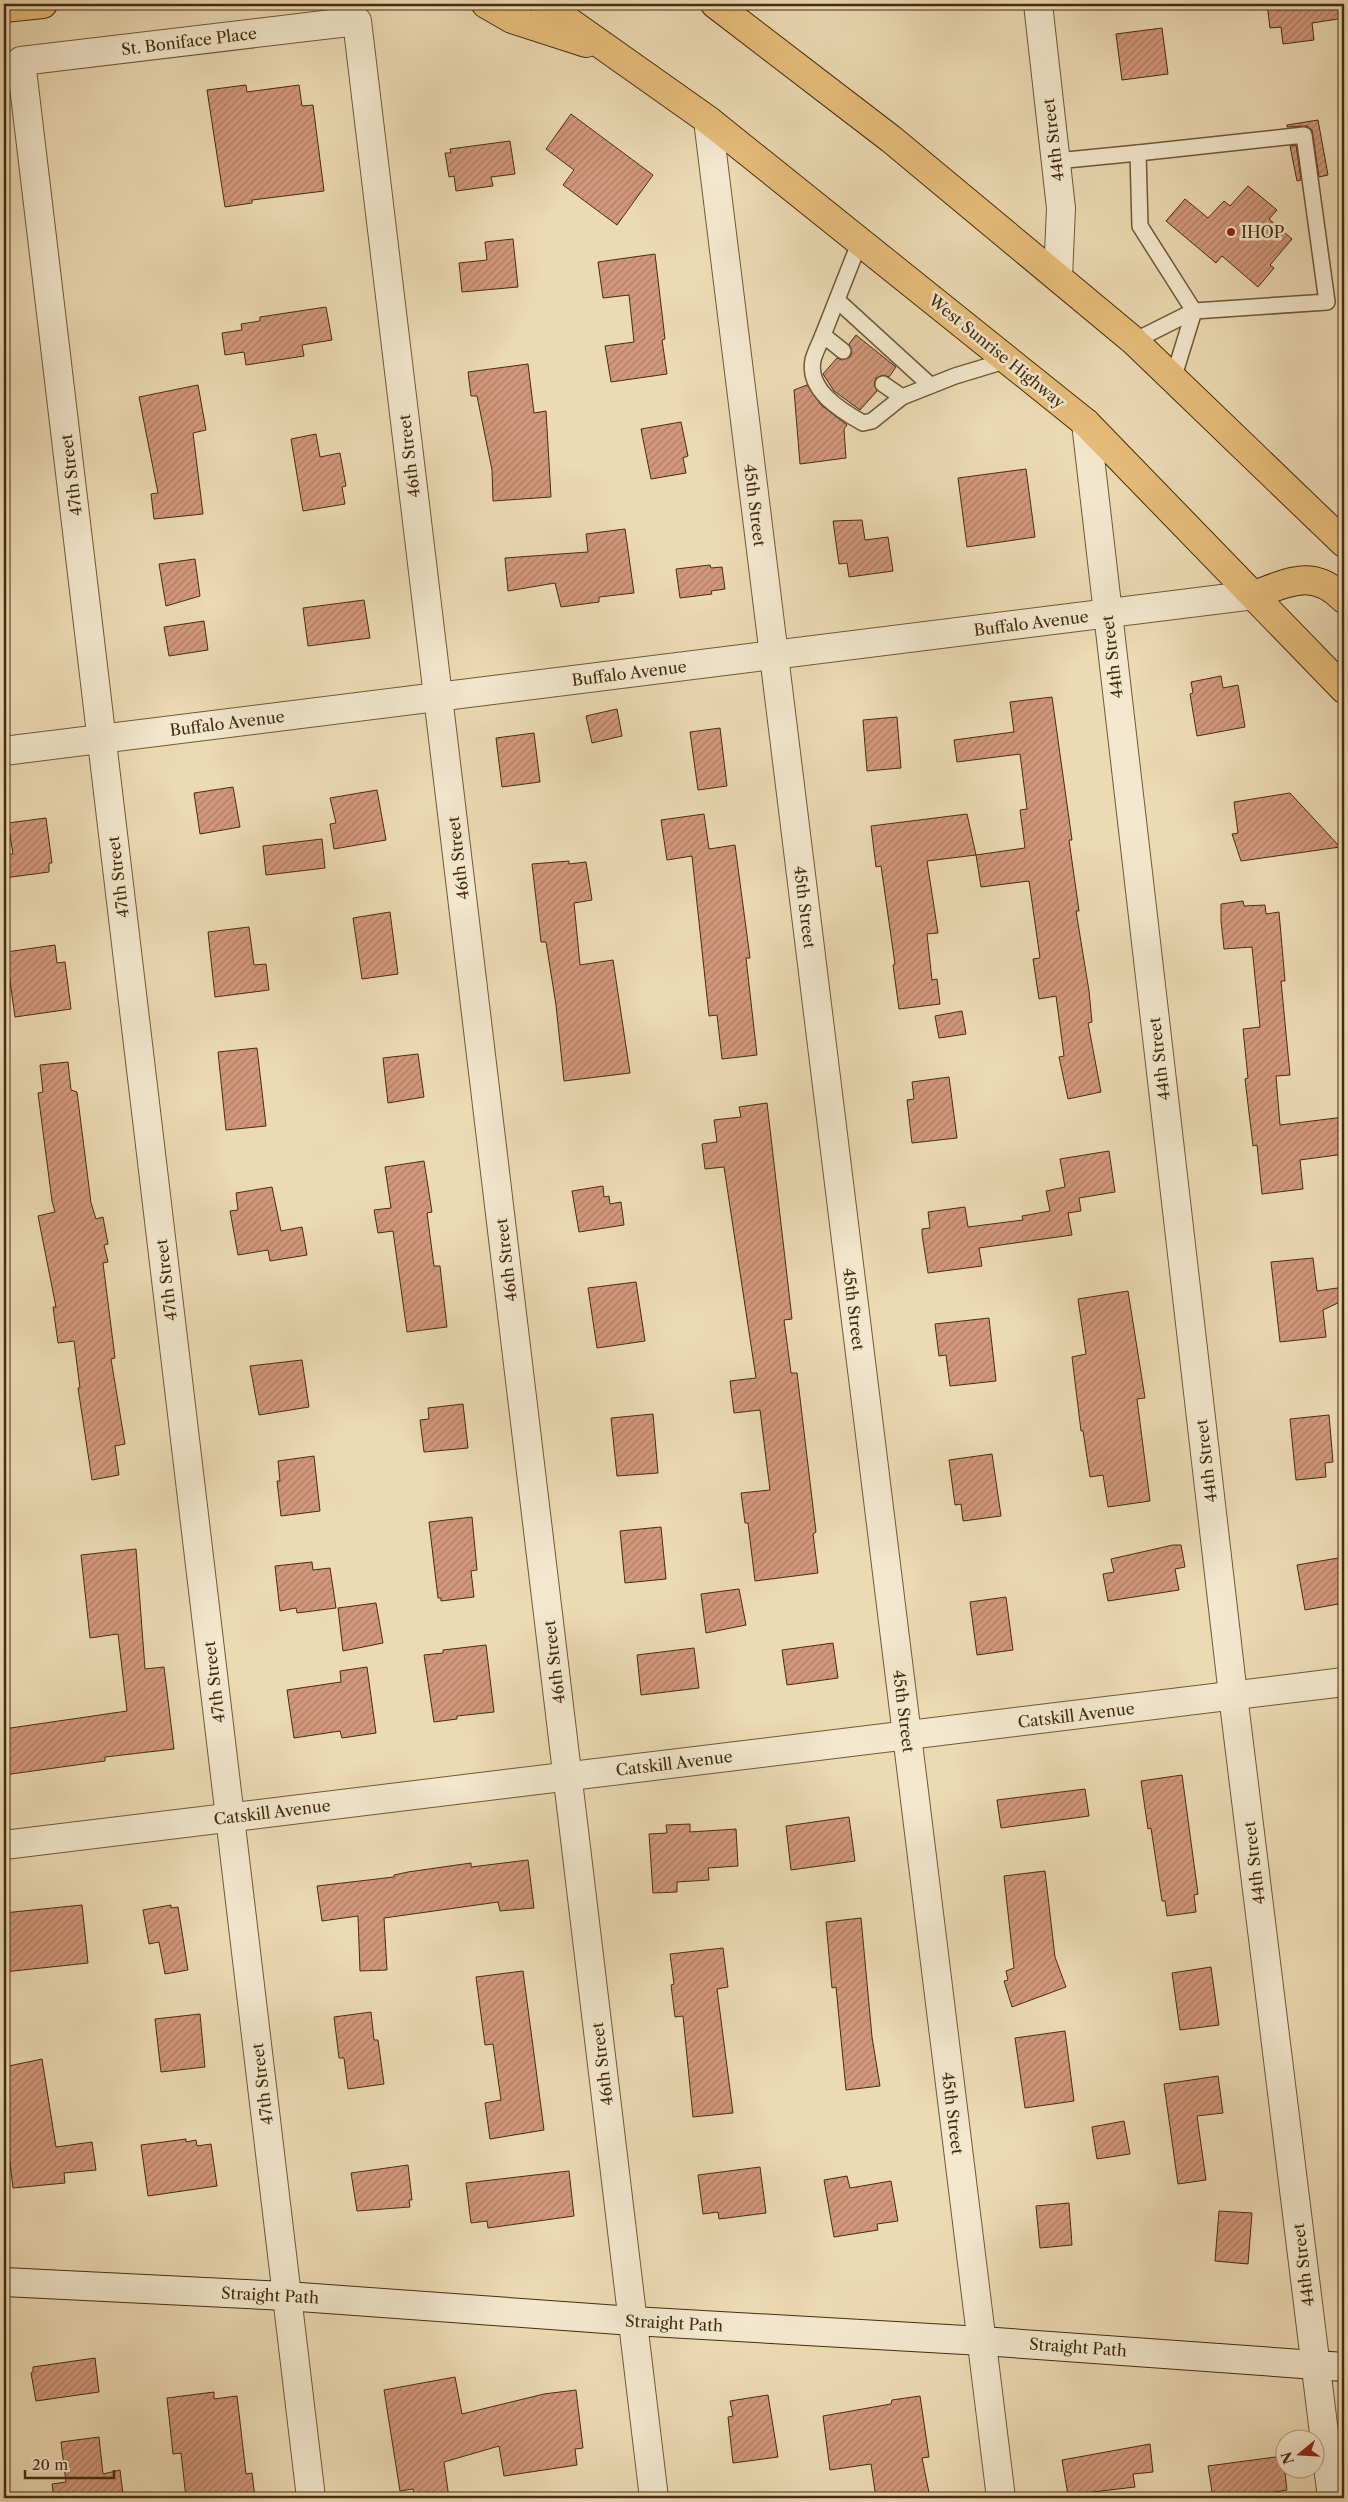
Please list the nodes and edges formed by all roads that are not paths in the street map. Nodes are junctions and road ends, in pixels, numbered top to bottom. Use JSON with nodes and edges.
{"nodes":[{"id":1,"x":43,"y":4,"type":"edge"},
{"id":2,"x":486,"y":4,"type":"edge"},
{"id":3,"x":544,"y":4,"type":"edge"},
{"id":4,"x":715,"y":4,"type":"edge"},
{"id":5,"x":1038,"y":4,"type":"edge"},
{"id":6,"x":4,"y":8,"type":"edge"},
{"id":7,"x":357,"y":21,"type":"joint"},
{"id":8,"x":614,"y":52,"type":"junction"},
{"id":9,"x":21,"y":61,"type":"joint"},
{"id":10,"x":708,"y":120,"type":"junction"},
{"id":11,"x":1138,"y":153,"type":"junction"},
{"id":12,"x":1056,"y":161,"type":"junction"},
{"id":13,"x":860,"y":241,"type":"junction"},
{"id":14,"x":1058,"y":277,"type":"junction"},
{"id":15,"x":838,"y":301,"type":"junction"},
{"id":16,"x":1194,"y":310,"type":"junction"},
{"id":17,"x":824,"y":335,"type":"junction"},
{"id":18,"x":1134,"y":341,"type":"junction"},
{"id":19,"x":843,"y":351,"type":"dead end"},
{"id":20,"x":1008,"y":360,"type":"junction"},
{"id":21,"x":1173,"y":379,"type":"junction"},
{"id":22,"x":883,"y":384,"type":"dead end"},
{"id":23,"x":930,"y":385,"type":"junction"},
{"id":24,"x":902,"y":397,"type":"junction"},
{"id":25,"x":1086,"y":423,"type":"junction"},
{"id":26,"x":1344,"y":544,"type":"edge"},
{"id":27,"x":1254,"y":595,"type":"junction"},
{"id":28,"x":1344,"y":599,"type":"edge"},
{"id":29,"x":1106,"y":614,"type":"junction"},
{"id":30,"x":774,"y":655,"type":"junction"},
{"id":31,"x":1344,"y":690,"type":"edge"},
{"id":32,"x":438,"y":697,"type":"junction"},
{"id":33,"x":102,"y":739,"type":"junction"},
{"id":34,"x":4,"y":751,"type":"edge"},
{"id":35,"x":1344,"y":1682,"type":"edge"},
{"id":36,"x":1233,"y":1695,"type":"junction"},
{"id":37,"x":907,"y":1735,"type":"junction"},
{"id":38,"x":568,"y":1776,"type":"junction"},
{"id":39,"x":230,"y":1817,"type":"junction"},
{"id":40,"x":4,"y":1845,"type":"edge"},
{"id":41,"x":4,"y":2282,"type":"edge"},
{"id":42,"x":286,"y":2296,"type":"junction"},
{"id":43,"x":633,"y":2321,"type":"junction"},
{"id":44,"x":982,"y":2341,"type":"junction"},
{"id":45,"x":1315,"y":2364,"type":"junction"},
{"id":46,"x":1344,"y":2367,"type":"edge"},
{"id":47,"x":311,"y":2498,"type":"edge"},
{"id":48,"x":654,"y":2498,"type":"edge"},
{"id":49,"x":1001,"y":2498,"type":"edge"},
{"id":50,"x":1332,"y":2498,"type":"edge"}],
"edges":[{"from":1,"to":6,"type":"highway"},
{"from":2,"to":8,"type":"highway"},
{"from":3,"to":8,"type":"highway","name":"West Sunrise Highway"},
{"from":4,"to":14,"type":"highway"},
{"from":5,"to":12,"type":"street","name":"44th Street"},
{"from":7,"to":9,"type":"street","name":"St. Boniface Place"},
{"from":7,"to":32,"type":"street","name":"46th Street"},
{"from":8,"to":10,"type":"highway","name":"West Sunrise Highway"},
{"from":9,"to":33,"type":"street","name":"47th Street"},
{"from":10,"to":13,"type":"highway","name":"West Sunrise Highway"},
{"from":10,"to":30,"type":"street","name":"45th Street"},
{"from":11,"to":12,"type":"lane"},
{"from":11,"to":16,"type":"lane"},
{"from":11,"to":16,"type":"lane"},
{"from":12,"to":14,"type":"street","name":"44th Street"},
{"from":13,"to":15,"type":"lane"},
{"from":13,"to":20,"type":"highway","name":"West Sunrise Highway"},
{"from":14,"to":18,"type":"highway"},
{"from":15,"to":17,"type":"lane"},
{"from":15,"to":23,"type":"lane"},
{"from":16,"to":18,"type":"lane"},
{"from":16,"to":21,"type":"lane"},
{"from":17,"to":19,"type":"lane"},
{"from":17,"to":24,"type":"lane"},
{"from":18,"to":21,"type":"highway"},
{"from":20,"to":23,"type":"lane"},
{"from":20,"to":25,"type":"highway","name":"West Sunrise Highway"},
{"from":21,"to":26,"type":"highway"},
{"from":22,"to":24,"type":"lane"},
{"from":23,"to":24,"type":"lane"},
{"from":25,"to":27,"type":"highway","name":"West Sunrise Highway"},
{"from":25,"to":29,"type":"street","name":"44th Street"},
{"from":27,"to":28,"type":"highway"},
{"from":27,"to":29,"type":"street","name":"Buffalo Avenue"},
{"from":27,"to":31,"type":"highway","name":"West Sunrise Highway"},
{"from":29,"to":30,"type":"street","name":"Buffalo Avenue"},
{"from":29,"to":36,"type":"street","name":"44th Street"},
{"from":30,"to":32,"type":"street","name":"Buffalo Avenue"},
{"from":30,"to":37,"type":"street","name":"45th Street"},
{"from":32,"to":33,"type":"street","name":"Buffalo Avenue"},
{"from":32,"to":38,"type":"street","name":"46th Street"},
{"from":33,"to":34,"type":"street","name":"Buffalo Avenue"},
{"from":33,"to":39,"type":"street","name":"47th Street"},
{"from":35,"to":36,"type":"street","name":"Catskill Avenue"},
{"from":36,"to":37,"type":"street","name":"Catskill Avenue"},
{"from":36,"to":45,"type":"street","name":"44th Street"},
{"from":37,"to":38,"type":"street","name":"Catskill Avenue"},
{"from":37,"to":44,"type":"street","name":"45th Street"},
{"from":38,"to":39,"type":"street","name":"Catskill Avenue"},
{"from":38,"to":43,"type":"street","name":"46th Street"},
{"from":39,"to":40,"type":"street","name":"Catskill Avenue"},
{"from":39,"to":42,"type":"street","name":"47th Street"},
{"from":41,"to":42,"type":"street","name":"Straight Path"},
{"from":42,"to":43,"type":"street","name":"Straight Path"},
{"from":42,"to":47,"type":"street","name":"47th Street"},
{"from":43,"to":44,"type":"street","name":"Straight Path"},
{"from":43,"to":48,"type":"street","name":"46th Street"},
{"from":44,"to":45,"type":"street","name":"Straight Path"},
{"from":44,"to":49,"type":"street","name":"45th Street"},
{"from":45,"to":46,"type":"street","name":"Straight Path"},
{"from":45,"to":50,"type":"street","name":"44th Street"}]}
